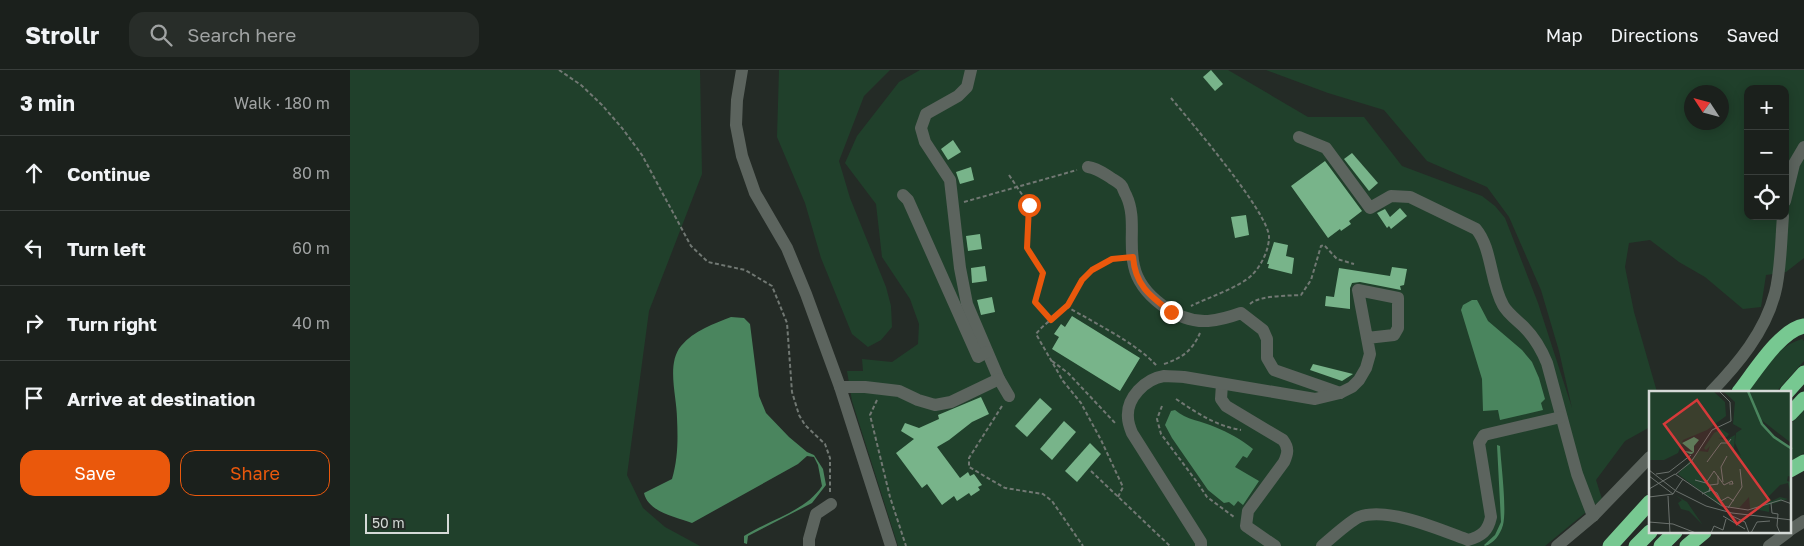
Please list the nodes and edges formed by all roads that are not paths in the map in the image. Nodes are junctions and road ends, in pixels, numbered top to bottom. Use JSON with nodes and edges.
{"nodes":[{"id":1,"x":742,"y":70,"type":"edge"},
{"id":2,"x":971,"y":70,"type":"edge"},
{"id":3,"x":1299,"y":137,"type":"dead end"},
{"id":4,"x":1804,"y":147,"type":"edge"},
{"id":5,"x":1088,"y":167,"type":"road end"},
{"id":6,"x":1789,"y":185,"type":"edge"},
{"id":7,"x":903,"y":195,"type":"dead end"},
{"id":8,"x":1783,"y":220,"type":"edge"},
{"id":9,"x":1804,"y":325,"type":"edge"},
{"id":10,"x":1367,"y":338,"type":"dead end"},
{"id":11,"x":987,"y":352,"type":"junction"},
{"id":12,"x":1804,"y":373,"type":"edge"},
{"id":13,"x":999,"y":379,"type":"junction"},
{"id":14,"x":1222,"y":384,"type":"junction"},
{"id":15,"x":840,"y":387,"type":"junction"},
{"id":16,"x":1712,"y":391,"type":"edge"},
{"id":17,"x":1740,"y":391,"type":"edge"},
{"id":18,"x":1788,"y":391,"type":"edge"},
{"id":19,"x":1340,"y":393,"type":"junction"},
{"id":20,"x":1009,"y":396,"type":"road end"},
{"id":21,"x":1804,"y":400,"type":"edge"},
{"id":22,"x":1792,"y":412,"type":"edge"},
{"id":23,"x":1561,"y":417,"type":"junction"},
{"id":24,"x":1649,"y":458,"type":"edge"},
{"id":25,"x":1804,"y":462,"type":"edge"},
{"id":26,"x":1792,"y":469,"type":"edge"},
{"id":27,"x":1649,"y":503,"type":"edge"},
{"id":28,"x":831,"y":504,"type":"road end"},
{"id":29,"x":1593,"y":516,"type":"junction"},
{"id":30,"x":1649,"y":533,"type":"edge"},
{"id":31,"x":1673,"y":534,"type":"edge"},
{"id":32,"x":1702,"y":534,"type":"edge"},
{"id":33,"x":1789,"y":534,"type":"edge"},
{"id":34,"x":1564,"y":544,"type":"edge"},
{"id":35,"x":809,"y":546,"type":"edge"},
{"id":36,"x":891,"y":546,"type":"edge"},
{"id":37,"x":1201,"y":546,"type":"edge"},
{"id":38,"x":1275,"y":546,"type":"edge"},
{"id":39,"x":1322,"y":546,"type":"edge"},
{"id":40,"x":1610,"y":546,"type":"edge"},
{"id":41,"x":1636,"y":546,"type":"edge"},
{"id":42,"x":1661,"y":546,"type":"edge"},
{"id":43,"x":1687,"y":546,"type":"edge"},
{"id":44,"x":1769,"y":546,"type":"edge"}],
"edges":[{"from":1,"to":15,"type":"street"},
{"from":2,"to":11,"type":"street"},
{"from":3,"to":23,"type":"street"},
{"from":4,"to":6,"type":"street"},
{"from":5,"to":19,"type":"street"},
{"from":7,"to":11,"type":"street"},
{"from":8,"to":16,"type":"street"},
{"from":9,"to":17,"type":"highway"},
{"from":10,"to":19,"type":"street"},
{"from":11,"to":13,"type":"street"},
{"from":12,"to":18,"type":"highway"},
{"from":13,"to":15,"type":"street"},
{"from":13,"to":20,"type":"street"},
{"from":14,"to":19,"type":"street"},
{"from":14,"to":37,"type":"street"},
{"from":14,"to":38,"type":"street"},
{"from":15,"to":36,"type":"street"},
{"from":21,"to":22,"type":"highway"},
{"from":23,"to":29,"type":"street"},
{"from":23,"to":39,"type":"street"},
{"from":24,"to":29,"type":"street"},
{"from":25,"to":26,"type":"highway"},
{"from":27,"to":40,"type":"highway"},
{"from":28,"to":35,"type":"street"},
{"from":29,"to":34,"type":"street"},
{"from":30,"to":41,"type":"highway"},
{"from":31,"to":42,"type":"highway"},
{"from":32,"to":43,"type":"highway"},
{"from":33,"to":44,"type":"street"}]}
